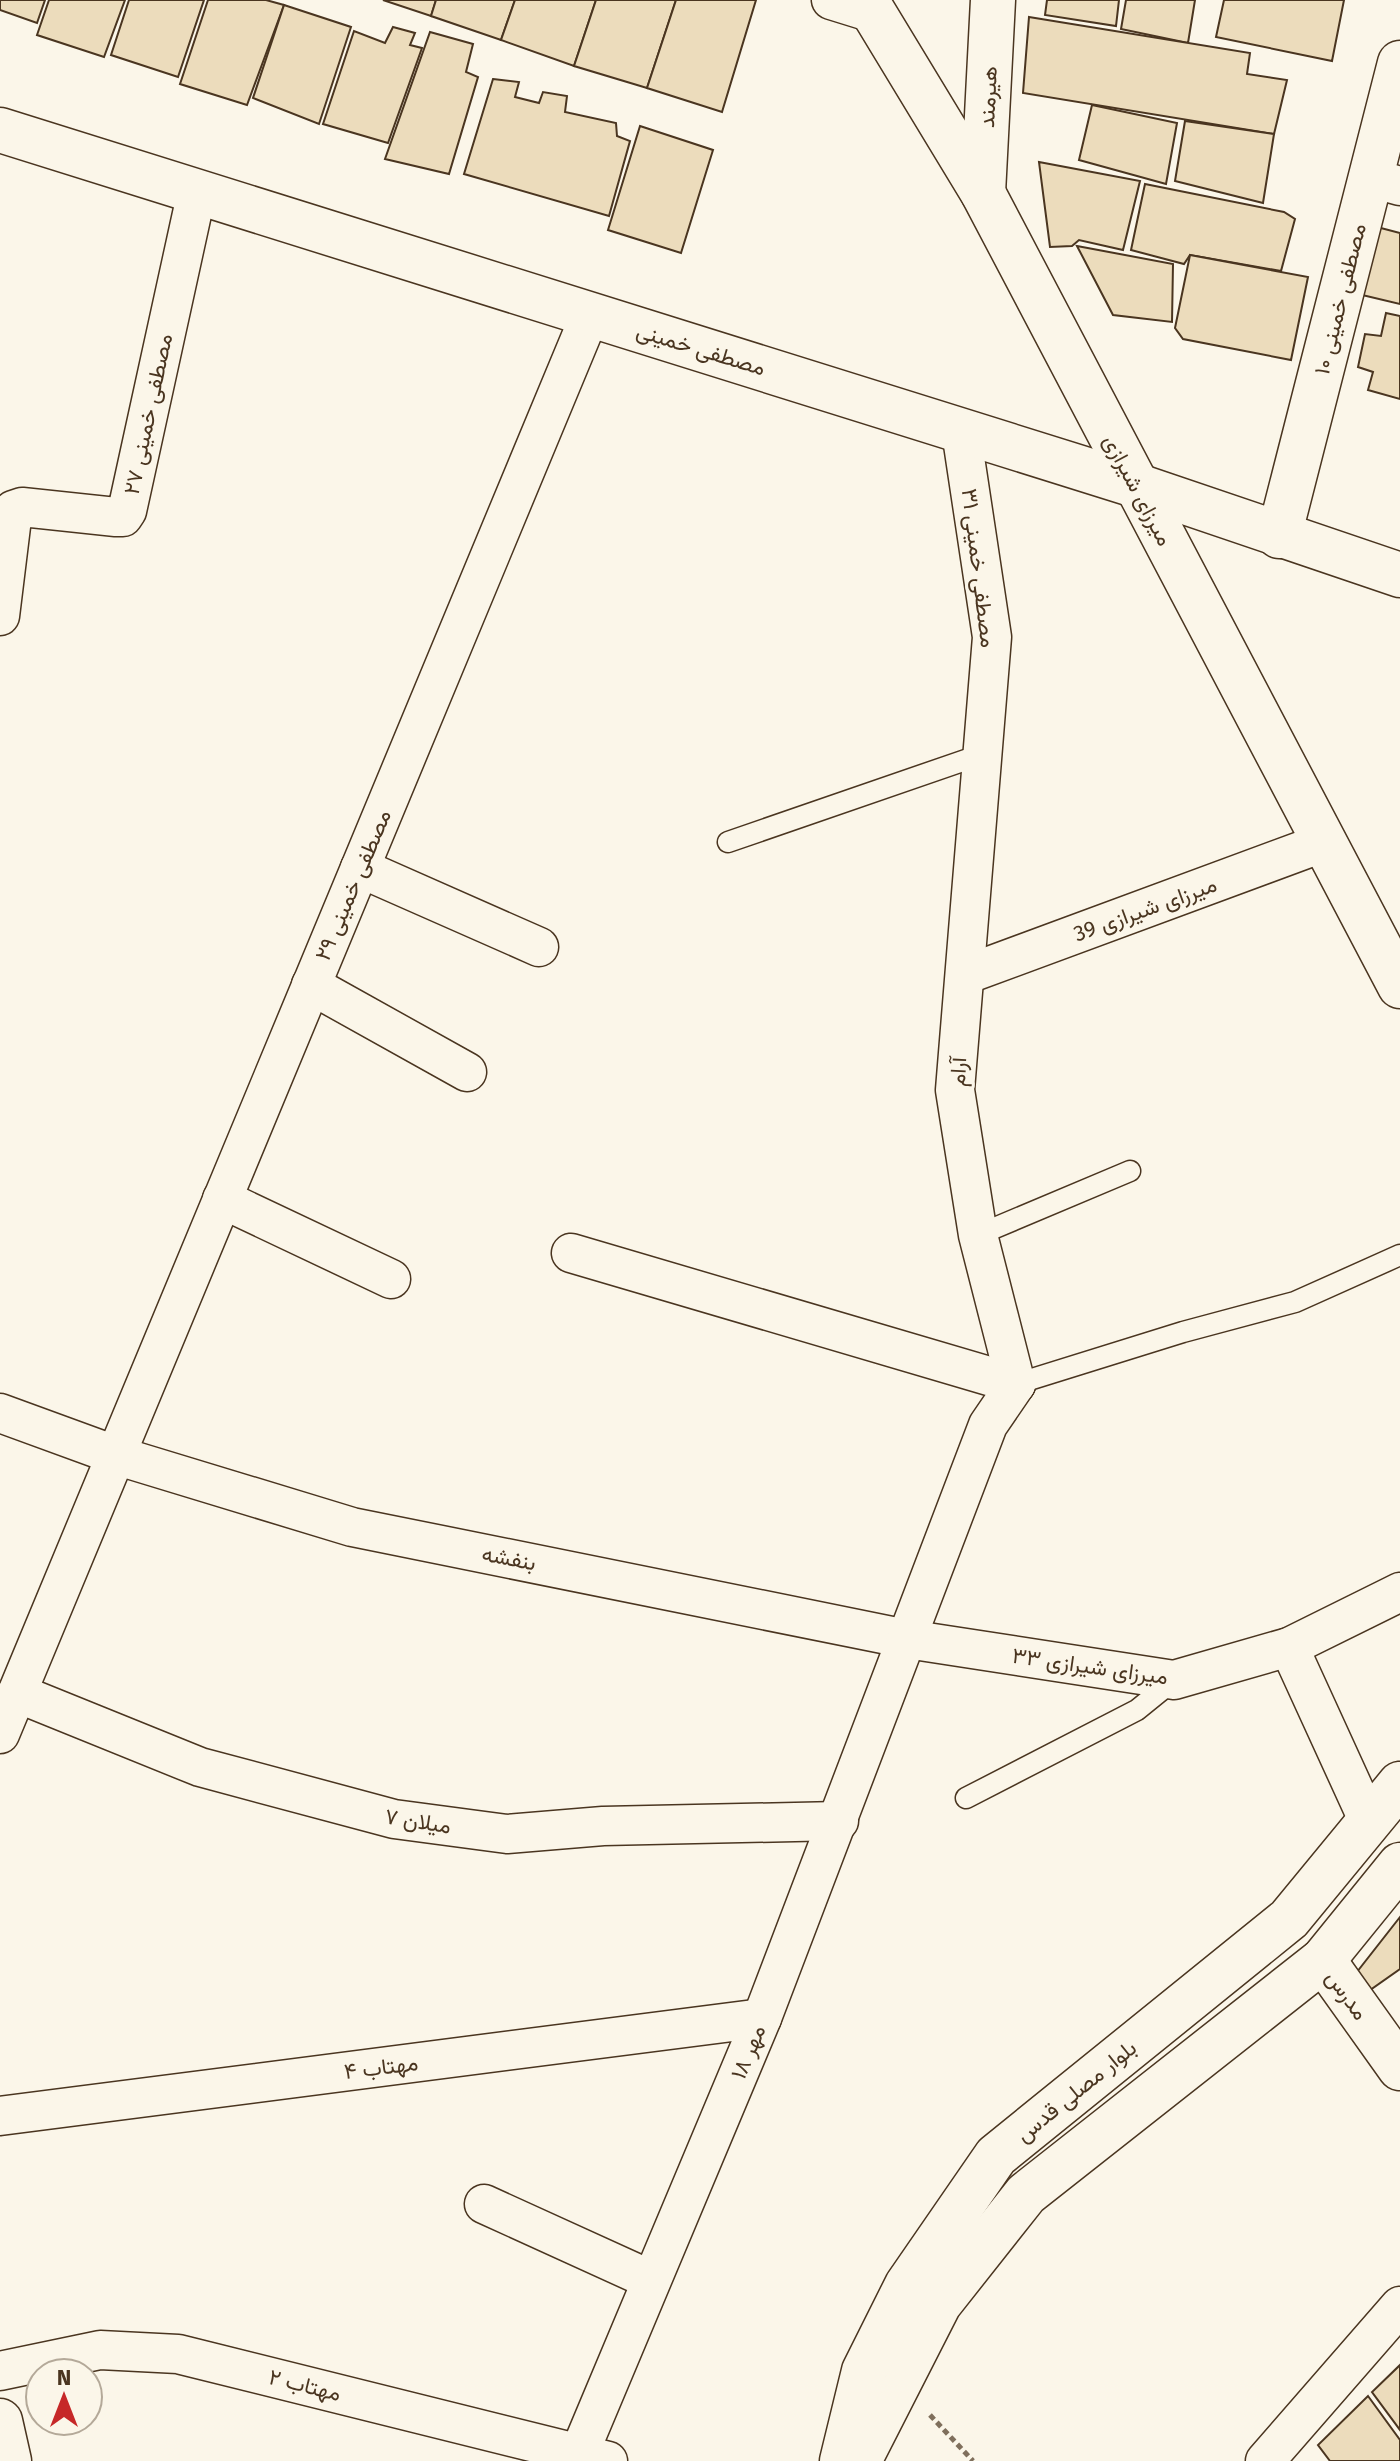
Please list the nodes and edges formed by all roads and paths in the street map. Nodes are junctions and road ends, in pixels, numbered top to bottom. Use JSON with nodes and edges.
{"nodes":[{"id":1,"x":831,"y":0,"type":"edge"},
{"id":2,"x":993,"y":0,"type":"edge"},
{"id":3,"x":870,"y":7,"type":"edge"},
{"id":4,"x":1400,"y":63,"type":"edge"},
{"id":5,"x":0,"y":130,"type":"edge"},
{"id":6,"x":1386,"y":182,"type":"edge"},
{"id":7,"x":197,"y":191,"type":"junction"},
{"id":8,"x":983,"y":193,"type":"junction"},
{"id":9,"x":590,"y":315,"type":"junction"},
{"id":10,"x":961,"y":431,"type":"junction"},
{"id":11,"x":1135,"y":485,"type":"junction"},
{"id":12,"x":1279,"y":536,"type":"junction"},
{"id":13,"x":1400,"y":575,"type":"edge"},
{"id":14,"x":0,"y":616,"type":"edge"},
{"id":15,"x":983,"y":754,"type":"junction"},
{"id":16,"x":728,"y":842,"type":"dead end"},
{"id":17,"x":1325,"y":842,"type":"junction"},
{"id":18,"x":360,"y":868,"type":"junction"},
{"id":19,"x":539,"y":947,"type":"dead end"},
{"id":20,"x":965,"y":975,"type":"junction"},
{"id":21,"x":311,"y":985,"type":"junction"},
{"id":22,"x":1400,"y":986,"type":"edge"},
{"id":23,"x":467,"y":1072,"type":"dead end"},
{"id":24,"x":1130,"y":1171,"type":"dead end"},
{"id":25,"x":222,"y":1199,"type":"junction"},
{"id":26,"x":978,"y":1235,"type":"junction"},
{"id":27,"x":571,"y":1253,"type":"dead end"},
{"id":28,"x":1400,"y":1255,"type":"edge"},
{"id":29,"x":391,"y":1279,"type":"dead end"},
{"id":30,"x":1016,"y":1384,"type":"junction"},
{"id":31,"x":0,"y":1413,"type":"edge"},
{"id":32,"x":115,"y":1455,"type":"junction"},
{"id":33,"x":1400,"y":1592,"type":"edge"},
{"id":34,"x":907,"y":1639,"type":"junction"},
{"id":35,"x":1289,"y":1647,"type":"junction"},
{"id":36,"x":1174,"y":1680,"type":"junction"},
{"id":37,"x":17,"y":1693,"type":"junction"},
{"id":38,"x":0,"y":1734,"type":"edge"},
{"id":39,"x":1400,"y":1784,"type":"edge"},
{"id":40,"x":966,"y":1798,"type":"dead end"},
{"id":41,"x":839,"y":1821,"type":"junction"},
{"id":42,"x":1369,"y":1822,"type":"junction"},
{"id":43,"x":1400,"y":1865,"type":"edge"},
{"id":44,"x":1323,"y":1960,"type":"junction"},
{"id":45,"x":762,"y":2018,"type":"junction"},
{"id":46,"x":1400,"y":2068,"type":"edge"},
{"id":47,"x":0,"y":2116,"type":"edge"},
{"id":48,"x":484,"y":2204,"type":"dead end"},
{"id":49,"x":651,"y":2280,"type":"junction"},
{"id":50,"x":1400,"y":2306,"type":"edge"},
{"id":51,"x":0,"y":2371,"type":"edge"},
{"id":52,"x":899,"y":2383,"type":"junction"},
{"id":53,"x":0,"y":2421,"type":"edge"},
{"id":54,"x":588,"y":2458,"type":"edge"},
{"id":55,"x":9,"y":2461,"type":"edge"},
{"id":56,"x":842,"y":2461,"type":"edge"},
{"id":57,"x":859,"y":2461,"type":"edge"},
{"id":58,"x":973,"y":2461,"type":"edge"},
{"id":59,"x":1265,"y":2461,"type":"edge"}],
"edges":[{"from":1,"to":3,"type":"street"},
{"from":2,"to":8,"type":"main road","name":"هیرمند"},
{"from":3,"to":8,"type":"main road","name":"میرزای شیرازی"},
{"from":4,"to":6,"type":"main road","name":"مصطفی خمینی ۱۰"},
{"from":5,"to":7,"type":"main road","name":"مصطفی خمینی"},
{"from":6,"to":12,"type":"main road","name":"مصطفی خمینی ۱۰"},
{"from":7,"to":9,"type":"main road","name":"مصطفی خمینی"},
{"from":7,"to":14,"type":"street","name":"مصطفی خمینی ۲۷"},
{"from":8,"to":11,"type":"main road","name":"میرزای شیرازی"},
{"from":9,"to":10,"type":"main road","name":"مصطفی خمینی"},
{"from":9,"to":18,"type":"street","name":"مصطفی خمینی ۲۹"},
{"from":10,"to":11,"type":"main road","name":"مصطفی خمینی"},
{"from":10,"to":15,"type":"street","name":"مصطفی خمینی ۳۱"},
{"from":11,"to":12,"type":"main road","name":"مصطفی خمینی"},
{"from":11,"to":17,"type":"main road","name":"میرزای شیرازی"},
{"from":12,"to":13,"type":"main road","name":"مصطفی خمینی"},
{"from":15,"to":16,"type":"lane"},
{"from":15,"to":20,"type":"street","name":"آرام"},
{"from":17,"to":20,"type":"street","name":"میرزای شیرازی 39"},
{"from":17,"to":22,"type":"main road","name":"میرزای شیرازی"},
{"from":18,"to":19,"type":"street"},
{"from":18,"to":21,"type":"street","name":"مصطفی خمینی ۲۹"},
{"from":20,"to":26,"type":"street","name":"آرام"},
{"from":21,"to":23,"type":"street"},
{"from":21,"to":25,"type":"street","name":"مصطفی خمینی ۲۹"},
{"from":24,"to":26,"type":"lane"},
{"from":25,"to":29,"type":"street"},
{"from":25,"to":32,"type":"street","name":"مصطفی خمینی ۲۹"},
{"from":26,"to":30,"type":"street","name":"آرام"},
{"from":27,"to":30,"type":"street"},
{"from":28,"to":30,"type":"lane"},
{"from":30,"to":34,"type":"street","name":"مهر ۱۸"},
{"from":31,"to":32,"type":"street","name":"بنفشه"},
{"from":32,"to":34,"type":"street","name":"بنفشه"},
{"from":32,"to":37,"type":"street","name":"مصطفی خمینی ۲۹"},
{"from":33,"to":35,"type":"street","name":"میرزای شیرازی ۳۳"},
{"from":34,"to":36,"type":"street","name":"میرزای شیرازی ۳۳"},
{"from":34,"to":41,"type":"street","name":"مهر ۱۸"},
{"from":35,"to":36,"type":"street","name":"میرزای شیرازی ۳۳"},
{"from":35,"to":42,"type":"street"},
{"from":36,"to":40,"type":"lane"},
{"from":37,"to":38,"type":"street","name":"مصطفی خمینی ۲۹"},
{"from":37,"to":41,"type":"street","name":"میلان ۷"},
{"from":39,"to":42,"type":"main road","name":"بلوار مصلی قدس"},
{"from":41,"to":45,"type":"street","name":"مهر ۱۸"},
{"from":42,"to":56,"type":"main road","name":"بلوار مصلی قدس"},
{"from":43,"to":44,"type":"main road"},
{"from":44,"to":46,"type":"main road","name":"مدرس"},
{"from":44,"to":52,"type":"main road"},
{"from":45,"to":47,"type":"street","name":"مهتاب ۴"},
{"from":45,"to":49,"type":"street","name":"مهر ۱۸"},
{"from":48,"to":49,"type":"street"},
{"from":49,"to":54,"type":"street","name":"مهر ۱۸"},
{"from":50,"to":59,"type":"street"},
{"from":51,"to":54,"type":"street","name":"مهتاب ۲"},
{"from":52,"to":57,"type":"main road"},
{"from":52,"to":58,"type":"path"},
{"from":53,"to":55,"type":"main road"}]}
